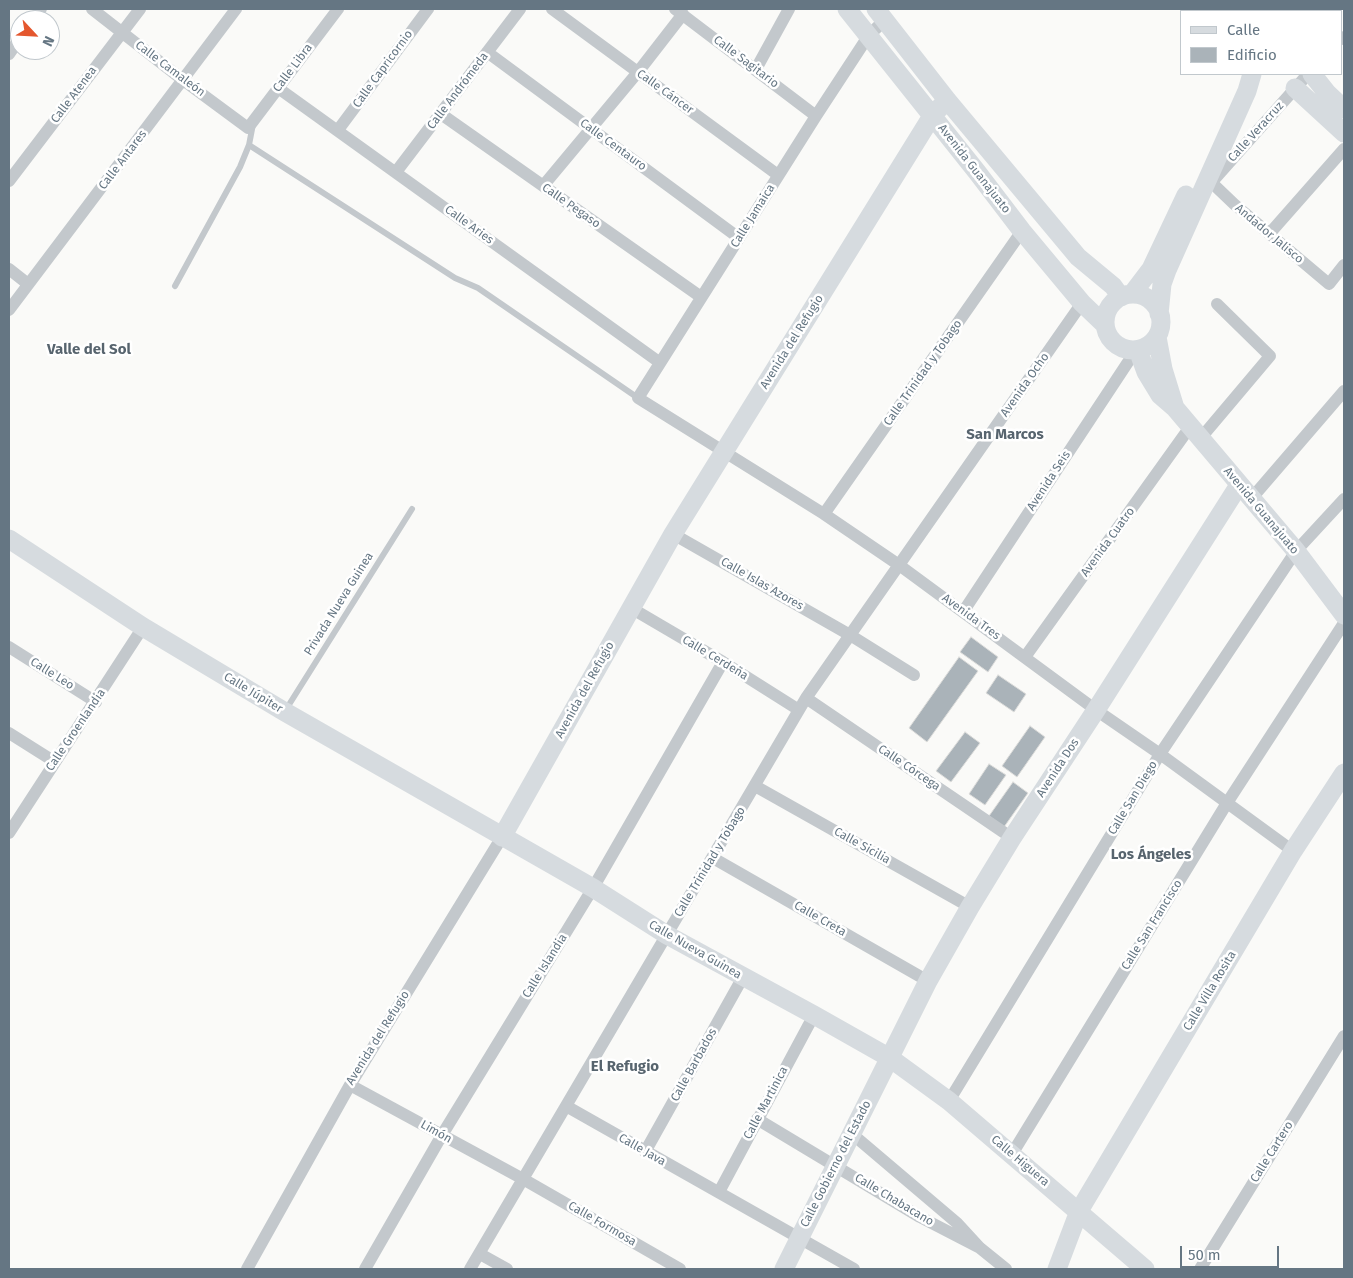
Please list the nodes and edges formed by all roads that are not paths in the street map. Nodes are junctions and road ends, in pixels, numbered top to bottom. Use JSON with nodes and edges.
{"nodes":[{"id":1,"x":92,"y":9,"type":"edge"},
{"id":2,"x":140,"y":9,"type":"edge"},
{"id":3,"x":236,"y":9,"type":"edge"},
{"id":4,"x":338,"y":9,"type":"edge"},
{"id":5,"x":428,"y":9,"type":"edge"},
{"id":6,"x":520,"y":9,"type":"edge"},
{"id":7,"x":552,"y":9,"type":"edge"},
{"id":8,"x":789,"y":9,"type":"edge"},
{"id":9,"x":847,"y":9,"type":"edge"},
{"id":10,"x":679,"y":11,"type":"edge"},
{"id":11,"x":881,"y":15,"type":"edge"},
{"id":12,"x":122,"y":32,"type":"junction"},
{"id":13,"x":869,"y":35,"type":"junction"},
{"id":14,"x":488,"y":52,"type":"junction"},
{"id":15,"x":756,"y":69,"type":"junction"},
{"id":16,"x":638,"y":72,"type":"junction"},
{"id":17,"x":1239,"y":75,"type":"edge"},
{"id":18,"x":1252,"y":75,"type":"edge"},
{"id":19,"x":1307,"y":75,"type":"edge"},
{"id":20,"x":1313,"y":75,"type":"edge"},
{"id":21,"x":183,"y":80,"type":"junction"},
{"id":22,"x":278,"y":88,"type":"junction"},
{"id":23,"x":1295,"y":88,"type":"junction"},
{"id":24,"x":947,"y":100,"type":"junction"},
{"id":25,"x":1344,"y":109,"type":"edge"},
{"id":26,"x":441,"y":114,"type":"junction"},
{"id":27,"x":816,"y":116,"type":"junction"},
{"id":28,"x":932,"y":116,"type":"junction"},
{"id":29,"x":251,"y":124,"type":"junction"},
{"id":30,"x":590,"y":128,"type":"junction"},
{"id":31,"x":338,"y":130,"type":"junction"},
{"id":32,"x":1344,"y":133,"type":"edge"},
{"id":33,"x":249,"y":145,"type":"junction"},
{"id":34,"x":1344,"y":149,"type":"edge"},
{"id":35,"x":396,"y":172,"type":"junction"},
{"id":36,"x":778,"y":176,"type":"junction"},
{"id":37,"x":9,"y":180,"type":"edge"},
{"id":38,"x":1207,"y":185,"type":"junction"},
{"id":39,"x":543,"y":186,"type":"junction"},
{"id":40,"x":1022,"y":231,"type":"junction"},
{"id":41,"x":1270,"y":233,"type":"junction"},
{"id":42,"x":739,"y":238,"type":"junction"},
{"id":43,"x":1344,"y":265,"type":"edge"},
{"id":44,"x":9,"y":269,"type":"edge"},
{"id":45,"x":28,"y":284,"type":"junction"},
{"id":46,"x":175,"y":286,"type":"dead end"},
{"id":47,"x":1127,"y":296,"type":"junction"},
{"id":48,"x":701,"y":297,"type":"junction"},
{"id":49,"x":1082,"y":303,"type":"junction"},
{"id":50,"x":1217,"y":304,"type":"dead end"},
{"id":51,"x":9,"y":310,"type":"edge"},
{"id":52,"x":1159,"y":314,"type":"junction"},
{"id":53,"x":1105,"y":325,"type":"junction"},
{"id":54,"x":1157,"y":337,"type":"junction"},
{"id":55,"x":1137,"y":350,"type":"junction"},
{"id":56,"x":659,"y":362,"type":"junction"},
{"id":57,"x":1344,"y":391,"type":"edge"},
{"id":58,"x":638,"y":398,"type":"junction"},
{"id":59,"x":1175,"y":408,"type":"junction"},
{"id":60,"x":1195,"y":433,"type":"junction"},
{"id":61,"x":723,"y":453,"type":"junction"},
{"id":62,"x":1245,"y":492,"type":"junction"},
{"id":63,"x":1344,"y":499,"type":"edge"},
{"id":64,"x":412,"y":509,"type":"dead end"},
{"id":65,"x":824,"y":514,"type":"junction"},
{"id":66,"x":674,"y":534,"type":"junction"},
{"id":67,"x":9,"y":539,"type":"edge"},
{"id":68,"x":1296,"y":551,"type":"junction"},
{"id":69,"x":899,"y":565,"type":"junction"},
{"id":70,"x":631,"y":608,"type":"junction"},
{"id":71,"x":963,"y":612,"type":"junction"},
{"id":72,"x":1344,"y":615,"type":"edge"},
{"id":73,"x":1344,"y":623,"type":"edge"},
{"id":74,"x":143,"y":628,"type":"junction"},
{"id":75,"x":850,"y":635,"type":"junction"},
{"id":76,"x":9,"y":647,"type":"edge"},
{"id":77,"x":1025,"y":656,"type":"junction"},
{"id":78,"x":723,"y":662,"type":"junction"},
{"id":79,"x":914,"y":675,"type":"dead end"},
{"id":80,"x":806,"y":698,"type":"junction"},
{"id":81,"x":96,"y":702,"type":"junction"},
{"id":82,"x":799,"y":710,"type":"junction"},
{"id":83,"x":1096,"y":710,"type":"junction"},
{"id":84,"x":285,"y":712,"type":"junction"},
{"id":85,"x":9,"y":733,"type":"edge"},
{"id":86,"x":1160,"y":754,"type":"junction"},
{"id":87,"x":55,"y":762,"type":"junction"},
{"id":88,"x":1344,"y":773,"type":"edge"},
{"id":89,"x":755,"y":786,"type":"junction"},
{"id":90,"x":1227,"y":803,"type":"junction"},
{"id":91,"x":10,"y":827,"type":"edge"},
{"id":92,"x":502,"y":837,"type":"junction"},
{"id":93,"x":1012,"y":838,"type":"junction"},
{"id":94,"x":1293,"y":851,"type":"junction"},
{"id":95,"x":713,"y":858,"type":"junction"},
{"id":96,"x":593,"y":888,"type":"junction"},
{"id":97,"x":970,"y":907,"type":"junction"},
{"id":98,"x":667,"y":935,"type":"junction"},
{"id":99,"x":743,"y":977,"type":"junction"},
{"id":100,"x":928,"y":981,"type":"junction"},
{"id":101,"x":814,"y":1015,"type":"junction"},
{"id":102,"x":1344,"y":1036,"type":"edge"},
{"id":103,"x":890,"y":1058,"type":"junction"},
{"id":104,"x":350,"y":1085,"type":"junction"},
{"id":105,"x":949,"y":1101,"type":"junction"},
{"id":106,"x":566,"y":1106,"type":"junction"},
{"id":107,"x":757,"y":1119,"type":"junction"},
{"id":108,"x":851,"y":1133,"type":"junction"},
{"id":109,"x":442,"y":1135,"type":"junction"},
{"id":110,"x":646,"y":1152,"type":"junction"},
{"id":111,"x":1012,"y":1154,"type":"junction"},
{"id":112,"x":835,"y":1165,"type":"junction"},
{"id":113,"x":523,"y":1179,"type":"junction"},
{"id":114,"x":719,"y":1192,"type":"junction"},
{"id":115,"x":1078,"y":1211,"type":"junction"},
{"id":116,"x":799,"y":1238,"type":"junction"},
{"id":117,"x":980,"y":1248,"type":"junction"},
{"id":118,"x":480,"y":1254,"type":"junction"},
{"id":119,"x":247,"y":1269,"type":"edge"},
{"id":120,"x":365,"y":1269,"type":"edge"},
{"id":121,"x":470,"y":1269,"type":"edge"},
{"id":122,"x":507,"y":1269,"type":"edge"},
{"id":123,"x":680,"y":1269,"type":"edge"},
{"id":124,"x":784,"y":1269,"type":"edge"},
{"id":125,"x":854,"y":1269,"type":"edge"},
{"id":126,"x":1006,"y":1269,"type":"edge"},
{"id":127,"x":1057,"y":1269,"type":"edge"},
{"id":128,"x":1145,"y":1269,"type":"edge"},
{"id":129,"x":1200,"y":1269,"type":"edge"}],
"edges":[{"from":1,"to":12,"type":"street","name":"Calle Camaleón"},
{"from":2,"to":12,"type":"street","name":"Calle Atenea"},
{"from":3,"to":21,"type":"street","name":"Calle Antares"},
{"from":4,"to":22,"type":"street","name":"Calle Libra"},
{"from":5,"to":31,"type":"street","name":"Calle Capricornio"},
{"from":6,"to":14,"type":"street","name":"Calle Andrómeda"},
{"from":7,"to":16,"type":"street","name":"Calle Cáncer"},
{"from":8,"to":15,"type":"street"},
{"from":9,"to":13,"type":"street","name":"Avenida Guanajuato"},
{"from":10,"to":15,"type":"street","name":"Calle Sagitario"},
{"from":10,"to":16,"type":"street"},
{"from":11,"to":13,"type":"street","name":"Calle Jamaica"},
{"from":11,"to":24,"type":"street","name":"Avenida Guanajuato"},
{"from":12,"to":21,"type":"street","name":"Calle Camaleón"},
{"from":12,"to":37,"type":"street","name":"Calle Atenea"},
{"from":13,"to":27,"type":"street","name":"Calle Jamaica"},
{"from":13,"to":28,"type":"street","name":"Avenida Guanajuato"},
{"from":14,"to":26,"type":"street","name":"Calle Andrómeda"},
{"from":14,"to":30,"type":"street","name":"Calle Centauro"},
{"from":15,"to":27,"type":"street","name":"Calle Sagitario"},
{"from":16,"to":30,"type":"street"},
{"from":16,"to":36,"type":"street","name":"Calle Cáncer"},
{"from":17,"to":47,"type":"street"},
{"from":18,"to":38,"type":"street"},
{"from":19,"to":23,"type":"street","name":"Calle Veracruz"},
{"from":20,"to":25,"type":"street"},
{"from":21,"to":29,"type":"street","name":"Calle Camaleón"},
{"from":21,"to":45,"type":"street","name":"Calle Antares"},
{"from":22,"to":29,"type":"street","name":"Calle Libra"},
{"from":22,"to":31,"type":"street","name":"Calle Aries"},
{"from":23,"to":32,"type":"street"},
{"from":23,"to":38,"type":"street","name":"Calle Veracruz"},
{"from":24,"to":28,"type":"street","name":"Avenida del Refugio"},
{"from":24,"to":47,"type":"street","name":"Avenida Guanajuato"},
{"from":26,"to":35,"type":"street","name":"Calle Andrómeda"},
{"from":26,"to":39,"type":"street","name":"Calle Pegaso"},
{"from":27,"to":36,"type":"street","name":"Calle Jamaica"},
{"from":28,"to":40,"type":"street","name":"Avenida Guanajuato"},
{"from":28,"to":61,"type":"street","name":"Avenida del Refugio"},
{"from":29,"to":33,"type":"lane"},
{"from":30,"to":39,"type":"street"},
{"from":30,"to":42,"type":"street","name":"Calle Centauro"},
{"from":31,"to":35,"type":"street","name":"Calle Aries"},
{"from":33,"to":46,"type":"lane"},
{"from":33,"to":58,"type":"lane"},
{"from":34,"to":41,"type":"street"},
{"from":35,"to":56,"type":"street","name":"Calle Aries"},
{"from":36,"to":42,"type":"street","name":"Calle Jamaica"},
{"from":38,"to":41,"type":"street","name":"Andador Jalisco"},
{"from":38,"to":52,"type":"street"},
{"from":39,"to":48,"type":"street","name":"Calle Pegaso"},
{"from":40,"to":49,"type":"street","name":"Avenida Guanajuato"},
{"from":40,"to":65,"type":"street","name":"Calle Trinidad y Tobago"},
{"from":41,"to":43,"type":"street","name":"Andador Jalisco"},
{"from":42,"to":48,"type":"street","name":"Calle Jamaica"},
{"from":44,"to":45,"type":"street"},
{"from":45,"to":51,"type":"street","name":"Calle Antares"},
{"from":47,"to":52,"type":"street"},
{"from":47,"to":53,"type":"street"},
{"from":48,"to":56,"type":"street","name":"Calle Jamaica"},
{"from":49,"to":53,"type":"street","name":"Avenida Guanajuato"},
{"from":49,"to":69,"type":"street","name":"Avenida Ocho"},
{"from":50,"to":60,"type":"street","name":"Avenida Cuatro"},
{"from":52,"to":54,"type":"street"},
{"from":53,"to":55,"type":"street"},
{"from":54,"to":55,"type":"street"},
{"from":54,"to":59,"type":"street","name":"Avenida Guanajuato"},
{"from":55,"to":59,"type":"street","name":"Avenida Guanajuato"},
{"from":55,"to":71,"type":"street","name":"Avenida Seis"},
{"from":56,"to":58,"type":"street","name":"Calle Jamaica"},
{"from":57,"to":62,"type":"street"},
{"from":58,"to":61,"type":"street","name":"Avenida Tres"},
{"from":59,"to":60,"type":"street","name":"Avenida Guanajuato"},
{"from":60,"to":62,"type":"street","name":"Avenida Guanajuato"},
{"from":60,"to":77,"type":"street","name":"Avenida Cuatro"},
{"from":61,"to":65,"type":"street","name":"Avenida Tres"},
{"from":61,"to":66,"type":"street","name":"Avenida del Refugio"},
{"from":62,"to":68,"type":"street","name":"Avenida Guanajuato"},
{"from":62,"to":83,"type":"street","name":"Avenida Dos"},
{"from":63,"to":68,"type":"street","name":"Calle San Diego"},
{"from":64,"to":84,"type":"lane","name":"Privada Nueva Guinea"},
{"from":65,"to":69,"type":"street","name":"Avenida Tres"},
{"from":66,"to":70,"type":"street","name":"Avenida del Refugio"},
{"from":66,"to":75,"type":"street","name":"Calle Islas Azores"},
{"from":67,"to":74,"type":"street","name":"Calle Júpiter"},
{"from":68,"to":72,"type":"street","name":"Avenida Guanajuato"},
{"from":68,"to":86,"type":"street","name":"Calle San Diego"},
{"from":69,"to":71,"type":"street","name":"Avenida Tres"},
{"from":69,"to":75,"type":"street","name":"Calle Trinidad y Tobago"},
{"from":70,"to":78,"type":"street","name":"Calle Cerdeña"},
{"from":70,"to":92,"type":"street","name":"Avenida del Refugio"},
{"from":71,"to":77,"type":"street","name":"Avenida Tres"},
{"from":73,"to":90,"type":"street","name":"Calle San Francisco"},
{"from":74,"to":81,"type":"street","name":"Calle Groenlandia"},
{"from":74,"to":84,"type":"street","name":"Calle Júpiter"},
{"from":75,"to":79,"type":"street","name":"Calle Islas Azores"},
{"from":75,"to":80,"type":"street","name":"Calle Trinidad y Tobago"},
{"from":76,"to":81,"type":"street","name":"Calle Leo"},
{"from":77,"to":83,"type":"street","name":"Avenida Tres"},
{"from":78,"to":82,"type":"street","name":"Calle Cerdeña"},
{"from":78,"to":96,"type":"street","name":"Calle Islandia"},
{"from":80,"to":82,"type":"street","name":"Calle Trinidad y Tobago"},
{"from":80,"to":93,"type":"street","name":"Calle Córcega"},
{"from":81,"to":87,"type":"street","name":"Calle Groenlandia"},
{"from":82,"to":89,"type":"street","name":"Calle Trinidad y Tobago"},
{"from":83,"to":86,"type":"street","name":"Avenida Tres"},
{"from":83,"to":93,"type":"street","name":"Avenida Dos"},
{"from":84,"to":92,"type":"street","name":"Calle Júpiter"},
{"from":85,"to":87,"type":"street"},
{"from":86,"to":90,"type":"street","name":"Avenida Tres"},
{"from":86,"to":105,"type":"street","name":"Calle San Diego"},
{"from":87,"to":91,"type":"street","name":"Calle Groenlandia"},
{"from":88,"to":94,"type":"street","name":"Calle Villa Rosita"},
{"from":89,"to":95,"type":"street","name":"Calle Trinidad y Tobago"},
{"from":89,"to":97,"type":"street","name":"Calle Sicilia"},
{"from":90,"to":94,"type":"street","name":"Avenida Tres"},
{"from":90,"to":111,"type":"street","name":"Calle San Francisco"},
{"from":92,"to":96,"type":"street","name":"Calle Nueva Guinea"},
{"from":92,"to":104,"type":"street","name":"Avenida del Refugio"},
{"from":93,"to":97,"type":"street","name":"Avenida Dos"},
{"from":94,"to":115,"type":"street","name":"Calle Villa Rosita"},
{"from":95,"to":98,"type":"street","name":"Calle Trinidad y Tobago"},
{"from":95,"to":100,"type":"street","name":"Calle Creta"},
{"from":96,"to":98,"type":"street","name":"Calle Nueva Guinea"},
{"from":96,"to":109,"type":"street","name":"Calle Islandia"},
{"from":97,"to":100,"type":"street","name":"Avenida Dos"},
{"from":98,"to":99,"type":"street","name":"Calle Nueva Guinea"},
{"from":98,"to":106,"type":"street","name":"Calle Trinidad y Tobago"},
{"from":99,"to":101,"type":"street","name":"Calle Nueva Guinea"},
{"from":99,"to":110,"type":"street","name":"Calle Barbados"},
{"from":100,"to":103,"type":"street","name":"Avenida Dos"},
{"from":101,"to":103,"type":"street","name":"Calle Nueva Guinea"},
{"from":101,"to":107,"type":"street","name":"Calle Martinica"},
{"from":102,"to":129,"type":"street","name":"Calle Cartero"},
{"from":103,"to":105,"type":"street","name":"Calle Higuera"},
{"from":103,"to":108,"type":"street","name":"Calle Gobierno del Estado"},
{"from":104,"to":109,"type":"street","name":"Limón"},
{"from":104,"to":119,"type":"street","name":"Avenida del Refugio"},
{"from":105,"to":111,"type":"street","name":"Calle Higuera"},
{"from":106,"to":110,"type":"street","name":"Calle Java"},
{"from":106,"to":113,"type":"street","name":"Calle Trinidad y Tobago"},
{"from":107,"to":112,"type":"street","name":"Calle Chabacano"},
{"from":107,"to":114,"type":"street","name":"Calle Martinica"},
{"from":108,"to":112,"type":"street","name":"Calle Gobierno del Estado"},
{"from":108,"to":117,"type":"street","name":"Calle Chabacano"},
{"from":109,"to":113,"type":"street","name":"Limón"},
{"from":109,"to":120,"type":"street","name":"Calle Islandia"},
{"from":110,"to":114,"type":"street","name":"Calle Java"},
{"from":111,"to":115,"type":"street","name":"Calle Higuera"},
{"from":112,"to":116,"type":"street","name":"Calle Gobierno del Estado"},
{"from":112,"to":117,"type":"street","name":"Calle Chabacano"},
{"from":113,"to":118,"type":"street","name":"Calle Trinidad y Tobago"},
{"from":113,"to":123,"type":"street","name":"Calle Formosa"},
{"from":114,"to":116,"type":"street","name":"Calle Java"},
{"from":115,"to":127,"type":"street","name":"Calle Villa Rosita"},
{"from":115,"to":128,"type":"street","name":"Calle Higuera"},
{"from":116,"to":124,"type":"street","name":"Calle Gobierno del Estado"},
{"from":116,"to":125,"type":"street","name":"Calle Java"},
{"from":117,"to":126,"type":"street","name":"Calle Chabacano"},
{"from":118,"to":121,"type":"street","name":"Calle Trinidad y Tobago"},
{"from":118,"to":122,"type":"street"}]}
